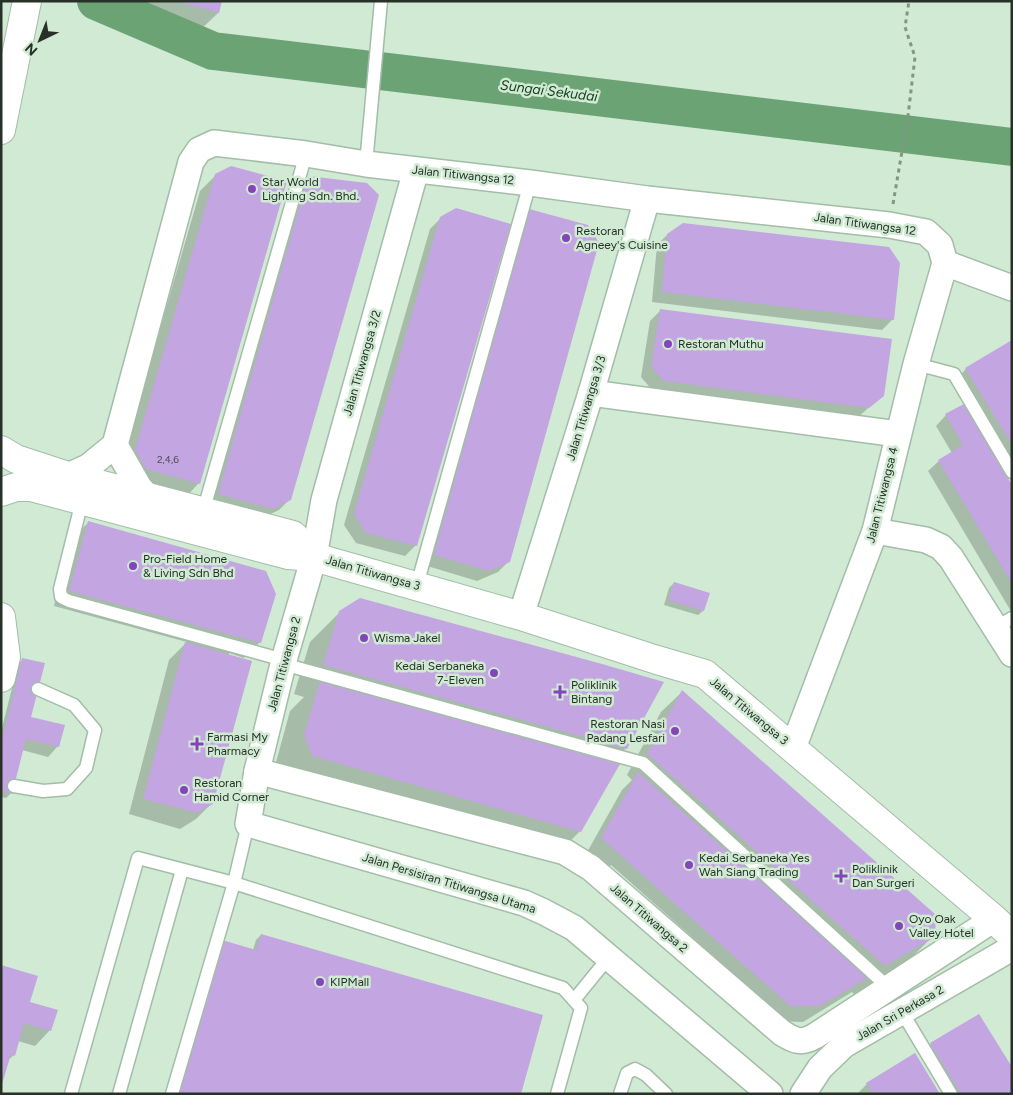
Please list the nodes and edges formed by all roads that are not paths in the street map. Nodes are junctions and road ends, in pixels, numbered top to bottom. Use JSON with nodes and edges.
{"nodes":[{"id":1,"x":27,"y":1,"type":"edge"},
{"id":2,"x":42,"y":1,"type":"edge"},
{"id":3,"x":381,"y":1,"type":"edge"},
{"id":4,"x":16,"y":55,"type":"junction"},
{"id":5,"x":1,"y":130,"type":"edge"},
{"id":6,"x":306,"y":154,"type":"junction"},
{"id":7,"x":366,"y":164,"type":"junction"},
{"id":8,"x":416,"y":170,"type":"junction"},
{"id":9,"x":530,"y":183,"type":"junction"},
{"id":10,"x":648,"y":199,"type":"junction"},
{"id":11,"x":945,"y":263,"type":"junction"},
{"id":12,"x":1012,"y":288,"type":"edge"},
{"id":13,"x":916,"y":364,"type":"junction"},
{"id":14,"x":591,"y":393,"type":"junction"},
{"id":15,"x":898,"y":434,"type":"junction"},
{"id":16,"x":115,"y":445,"type":"junction"},
{"id":17,"x":1,"y":450,"type":"edge"},
{"id":18,"x":1012,"y":472,"type":"edge"},
{"id":19,"x":68,"y":476,"type":"junction"},
{"id":20,"x":1,"y":492,"type":"edge"},
{"id":21,"x":147,"y":496,"type":"junction"},
{"id":22,"x":82,"y":500,"type":"junction"},
{"id":23,"x":203,"y":512,"type":"junction"},
{"id":24,"x":875,"y":531,"type":"junction"},
{"id":25,"x":314,"y":557,"type":"junction"},
{"id":26,"x":417,"y":585,"type":"junction"},
{"id":27,"x":521,"y":616,"type":"junction"},
{"id":28,"x":1,"y":617,"type":"edge"},
{"id":29,"x":1004,"y":623,"type":"edge"},
{"id":30,"x":1012,"y":654,"type":"edge"},
{"id":31,"x":283,"y":662,"type":"junction"},
{"id":32,"x":6,"y":681,"type":"edge"},
{"id":33,"x":38,"y":689,"type":"dead end"},
{"id":34,"x":793,"y":748,"type":"junction"},
{"id":35,"x":257,"y":771,"type":"junction"},
{"id":36,"x":14,"y":786,"type":"dead end"},
{"id":37,"x":248,"y":824,"type":"junction"},
{"id":38,"x":182,"y":870,"type":"junction"},
{"id":39,"x":234,"y":883,"type":"junction"},
{"id":40,"x":1003,"y":928,"type":"edge"},
{"id":41,"x":1012,"y":948,"type":"edge"},
{"id":42,"x":609,"y":957,"type":"junction"},
{"id":43,"x":889,"y":988,"type":"junction"},
{"id":44,"x":574,"y":1000,"type":"junction"},
{"id":45,"x":902,"y":1012,"type":"junction"},
{"id":46,"x":71,"y":1094,"type":"edge"},
{"id":47,"x":119,"y":1094,"type":"edge"},
{"id":48,"x":172,"y":1094,"type":"edge"},
{"id":49,"x":557,"y":1094,"type":"edge"},
{"id":50,"x":620,"y":1094,"type":"edge"},
{"id":51,"x":666,"y":1094,"type":"edge"},
{"id":52,"x":770,"y":1094,"type":"edge"},
{"id":53,"x":803,"y":1094,"type":"edge"},
{"id":54,"x":951,"y":1094,"type":"edge"}],
"edges":[{"from":1,"to":4,"type":"main road"},
{"from":2,"to":4,"type":"main road"},
{"from":3,"to":7,"type":"lane"},
{"from":4,"to":5,"type":"main road"},
{"from":6,"to":7,"type":"street","name":"Jalan Titiwangsa 12"},
{"from":6,"to":16,"type":"street","name":"Jalan Titiwangsa 12"},
{"from":6,"to":23,"type":"lane"},
{"from":7,"to":8,"type":"street","name":"Jalan Titiwangsa 12"},
{"from":8,"to":9,"type":"street","name":"Jalan Titiwangsa 12"},
{"from":8,"to":25,"type":"street","name":"Jalan Titiwangsa 3/2"},
{"from":9,"to":10,"type":"street","name":"Jalan Titiwangsa 12"},
{"from":9,"to":26,"type":"lane"},
{"from":10,"to":11,"type":"street","name":"Jalan Titiwangsa 12"},
{"from":10,"to":14,"type":"street","name":"Jalan Titiwangsa 3/3"},
{"from":11,"to":12,"type":"street"},
{"from":11,"to":13,"type":"street","name":"Jalan Titiwangsa 4"},
{"from":13,"to":15,"type":"street","name":"Jalan Titiwangsa 4"},
{"from":13,"to":18,"type":"lane"},
{"from":14,"to":15,"type":"street"},
{"from":14,"to":27,"type":"street","name":"Jalan Titiwangsa 3/3"},
{"from":15,"to":24,"type":"street","name":"Jalan Titiwangsa 4"},
{"from":16,"to":19,"type":"street"},
{"from":16,"to":21,"type":"street"},
{"from":17,"to":19,"type":"main road","name":"Jalan Titiwangsa 3"},
{"from":19,"to":21,"type":"main road","name":"Jalan Titiwangsa 3"},
{"from":20,"to":22,"type":"main road","name":"Jalan Titiwangsa 3"},
{"from":21,"to":23,"type":"main road","name":"Jalan Titiwangsa 3"},
{"from":22,"to":25,"type":"main road","name":"Jalan Titiwangsa 3"},
{"from":22,"to":31,"type":"lane"},
{"from":23,"to":25,"type":"main road","name":"Jalan Titiwangsa 3"},
{"from":24,"to":29,"type":"street"},
{"from":24,"to":34,"type":"street","name":"Jalan Titiwangsa 4"},
{"from":25,"to":26,"type":"main road","name":"Jalan Titiwangsa 3"},
{"from":25,"to":31,"type":"street","name":"Jalan Titiwangsa 2"},
{"from":26,"to":27,"type":"main road","name":"Jalan Titiwangsa 3"},
{"from":27,"to":34,"type":"main road","name":"Jalan Titiwangsa 3"},
{"from":28,"to":32,"type":"main road"},
{"from":29,"to":30,"type":"street"},
{"from":31,"to":35,"type":"street","name":"Jalan Titiwangsa 2"},
{"from":31,"to":43,"type":"lane"},
{"from":33,"to":36,"type":"lane"},
{"from":34,"to":40,"type":"main road","name":"Jalan Titiwangsa 3"},
{"from":35,"to":37,"type":"street","name":"Jalan Titiwangsa 2"},
{"from":35,"to":43,"type":"street","name":"Jalan Titiwangsa 2"},
{"from":37,"to":39,"type":"lane"},
{"from":37,"to":42,"type":"street","name":"Jalan Persisiran Titiwangsa Utama"},
{"from":38,"to":39,"type":"lane"},
{"from":38,"to":46,"type":"lane"},
{"from":38,"to":47,"type":"lane"},
{"from":39,"to":44,"type":"lane"},
{"from":39,"to":48,"type":"lane"},
{"from":40,"to":43,"type":"street","name":"Jalan Titiwangsa 2"},
{"from":41,"to":45,"type":"street","name":"Jalan Sri Perkasa 2"},
{"from":42,"to":44,"type":"lane"},
{"from":42,"to":52,"type":"street","name":"Jalan Persisiran Titiwangsa Utama"},
{"from":44,"to":49,"type":"lane"},
{"from":45,"to":53,"type":"street","name":"Jalan Sri Perkasa 2"},
{"from":45,"to":54,"type":"lane"},
{"from":50,"to":51,"type":"lane"}]}
